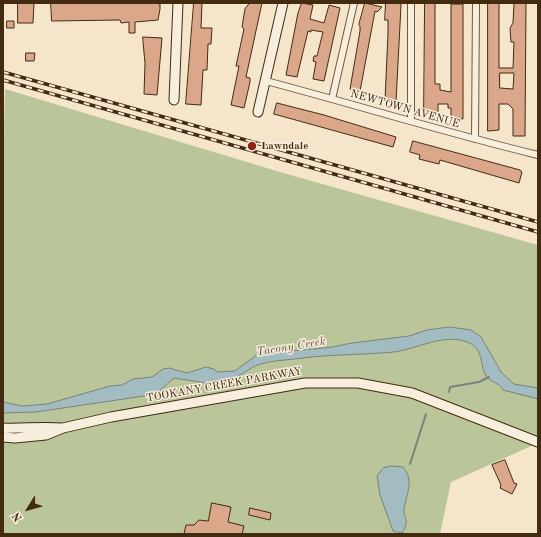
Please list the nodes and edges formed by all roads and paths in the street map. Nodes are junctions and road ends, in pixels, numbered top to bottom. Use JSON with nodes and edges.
{"nodes":[{"id":1,"x":178,"y":3,"type":"edge"},
{"id":2,"x":283,"y":3,"type":"edge"},
{"id":3,"x":354,"y":3,"type":"edge"},
{"id":4,"x":411,"y":3,"type":"edge"},
{"id":5,"x":476,"y":3,"type":"edge"},
{"id":6,"x":266,"y":81,"type":"junction"},
{"id":7,"x":332,"y":99,"type":"junction"},
{"id":8,"x":174,"y":100,"type":"dead end"},
{"id":9,"x":258,"y":112,"type":"dead end"},
{"id":10,"x":411,"y":120,"type":"junction"},
{"id":11,"x":475,"y":139,"type":"junction"},
{"id":12,"x":538,"y":155,"type":"edge"},
{"id":13,"x":3,"y":428,"type":"edge"},
{"id":14,"x":63,"y":428,"type":"junction"},
{"id":15,"x":3,"y":437,"type":"edge"},
{"id":16,"x":538,"y":442,"type":"edge"}],
"edges":[{"from":1,"to":8,"type":"main road"},
{"from":2,"to":6,"type":"main road"},
{"from":3,"to":7,"type":"street"},
{"from":4,"to":10,"type":"street"},
{"from":5,"to":11,"type":"street"},
{"from":6,"to":7,"type":"street","name":"NEWTOWN AVENUE"},
{"from":6,"to":9,"type":"main road"},
{"from":7,"to":10,"type":"street","name":"NEWTOWN AVENUE"},
{"from":10,"to":11,"type":"street","name":"NEWTOWN AVENUE"},
{"from":11,"to":12,"type":"street","name":"NEWTOWN AVENUE"},
{"from":13,"to":14,"type":"main road"},
{"from":14,"to":15,"type":"main road","name":"TOOKANY CREEK PARKWAY"},
{"from":14,"to":16,"type":"main road","name":"TOOKANY CREEK PARKWAY"}]}
